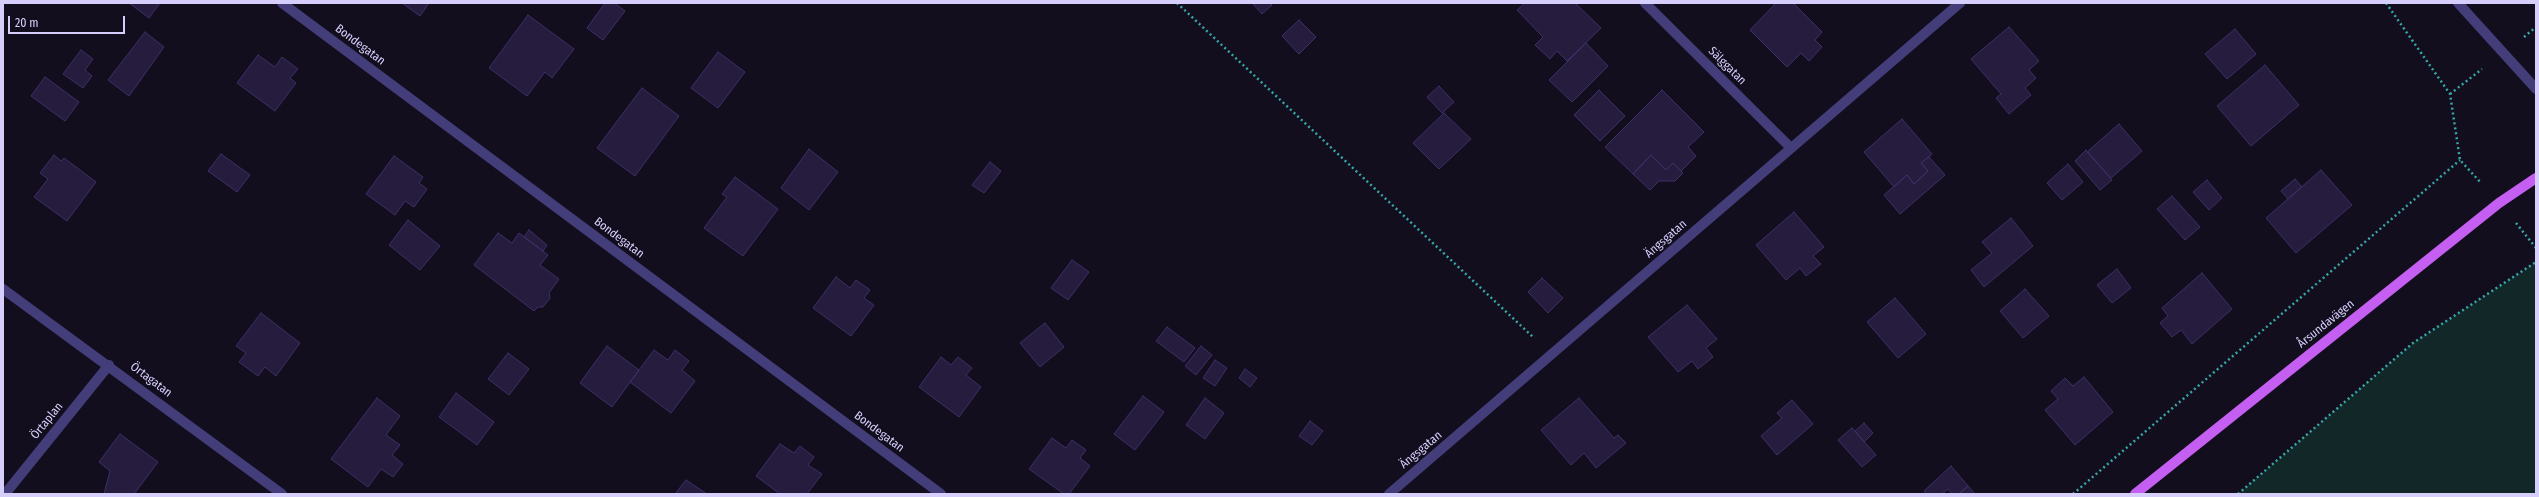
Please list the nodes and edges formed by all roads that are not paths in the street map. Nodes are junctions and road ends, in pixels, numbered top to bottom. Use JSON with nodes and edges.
{"nodes":[{"id":1,"x":282,"y":3,"type":"edge"},
{"id":2,"x":1645,"y":3,"type":"edge"},
{"id":3,"x":1960,"y":3,"type":"edge"},
{"id":4,"x":2458,"y":3,"type":"edge"},
{"id":5,"x":2536,"y":89,"type":"edge"},
{"id":6,"x":1791,"y":148,"type":"junction"},
{"id":7,"x":2536,"y":178,"type":"edge"},
{"id":8,"x":3,"y":289,"type":"edge"},
{"id":9,"x":109,"y":365,"type":"junction"},
{"id":10,"x":6,"y":494,"type":"edge"},
{"id":11,"x":282,"y":494,"type":"edge"},
{"id":12,"x":941,"y":494,"type":"edge"},
{"id":13,"x":1389,"y":494,"type":"edge"},
{"id":14,"x":2135,"y":494,"type":"edge"}],
"edges":[{"from":1,"to":12,"type":"street","name":"Bondegatan"},
{"from":2,"to":6,"type":"street","name":"Sälggatan"},
{"from":3,"to":6,"type":"street","name":"Ängsgatan"},
{"from":4,"to":5,"type":"street"},
{"from":6,"to":13,"type":"street","name":"Ängsgatan"},
{"from":7,"to":14,"type":"main road","name":"Årsundavägen"},
{"from":8,"to":9,"type":"street","name":"Örtagatan"},
{"from":9,"to":10,"type":"street","name":"Örtaplan"},
{"from":9,"to":11,"type":"street","name":"Örtagatan"}]}
